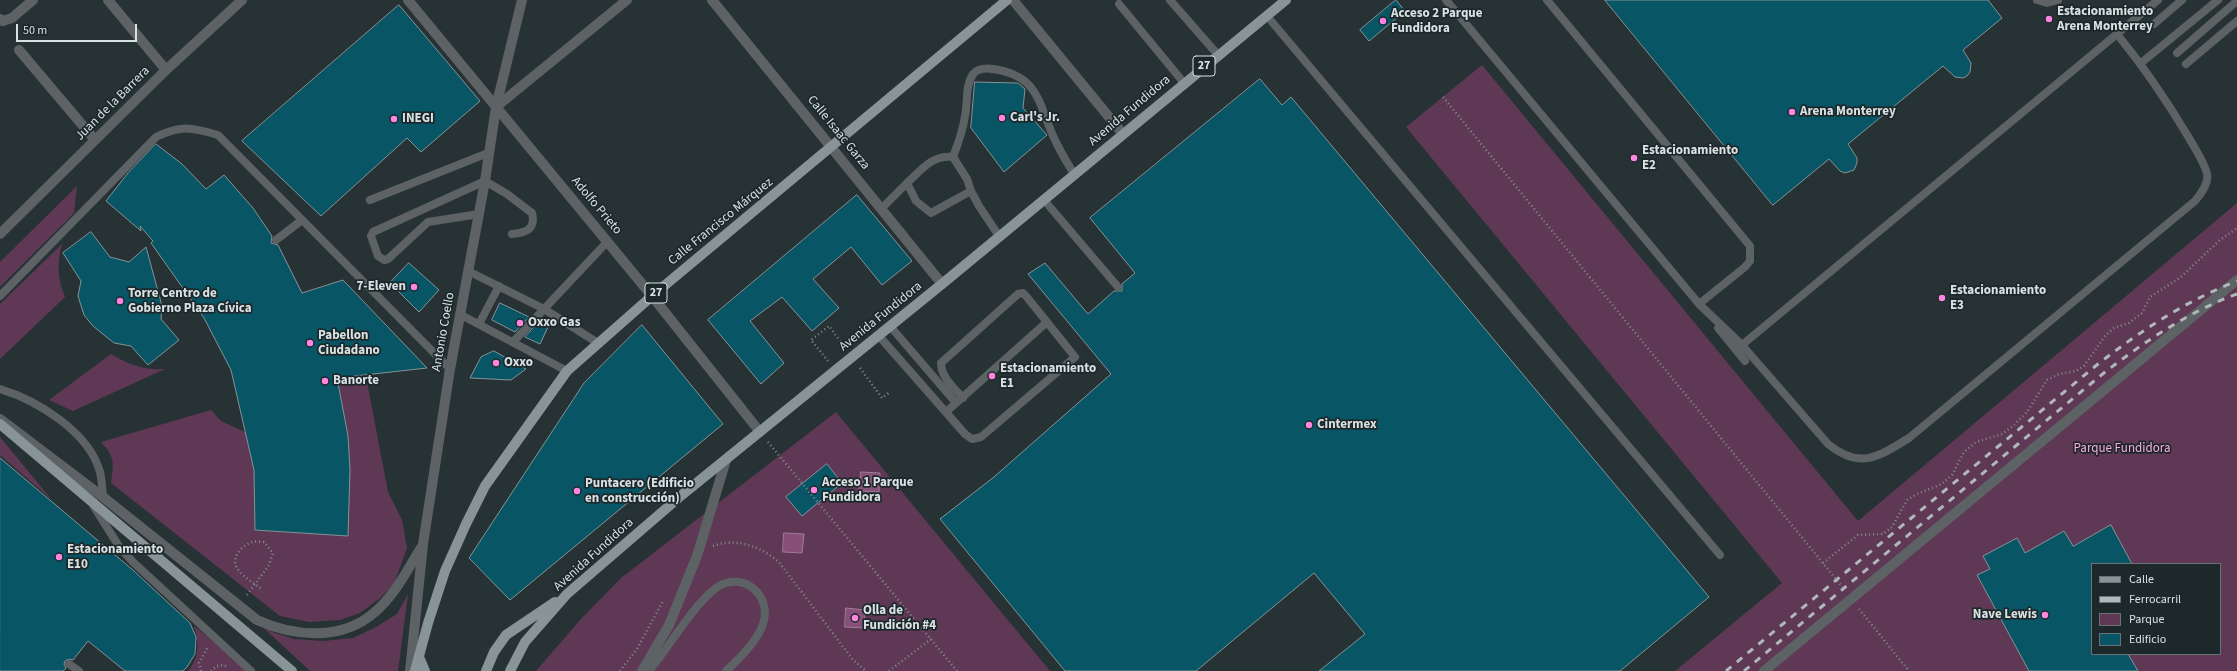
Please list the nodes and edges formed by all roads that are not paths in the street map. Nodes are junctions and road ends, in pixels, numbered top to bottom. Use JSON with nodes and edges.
{"nodes":[{"id":1,"x":33,"y":0,"type":"edge"},
{"id":2,"x":108,"y":0,"type":"edge"},
{"id":3,"x":242,"y":0,"type":"edge"},
{"id":4,"x":408,"y":0,"type":"edge"},
{"id":5,"x":522,"y":0,"type":"edge"},
{"id":6,"x":627,"y":0,"type":"edge"},
{"id":7,"x":712,"y":0,"type":"edge"},
{"id":8,"x":1007,"y":0,"type":"edge"},
{"id":9,"x":1013,"y":0,"type":"edge"},
{"id":10,"x":1170,"y":0,"type":"edge"},
{"id":11,"x":1286,"y":0,"type":"edge"},
{"id":12,"x":1446,"y":0,"type":"edge"},
{"id":13,"x":1548,"y":0,"type":"edge"},
{"id":14,"x":2037,"y":0,"type":"edge"},
{"id":15,"x":2058,"y":0,"type":"edge"},
{"id":16,"x":2158,"y":0,"type":"edge"},
{"id":17,"x":2182,"y":0,"type":"edge"},
{"id":18,"x":2218,"y":0,"type":"edge"},
{"id":19,"x":2237,"y":1,"type":"edge"},
{"id":20,"x":1119,"y":4,"type":"dead end"},
{"id":21,"x":1267,"y":16,"type":"junction"},
{"id":22,"x":0,"y":19,"type":"edge"},
{"id":23,"x":2237,"y":21,"type":"edge"},
{"id":24,"x":2154,"y":24,"type":"dead end"},
{"id":25,"x":2117,"y":34,"type":"junction"},
{"id":26,"x":19,"y":50,"type":"dead end"},
{"id":27,"x":2177,"y":53,"type":"dead end"},
{"id":28,"x":1218,"y":55,"type":"junction"},
{"id":29,"x":2141,"y":63,"type":"junction"},
{"id":30,"x":2186,"y":64,"type":"dead end"},
{"id":31,"x":166,"y":70,"type":"junction"},
{"id":32,"x":1184,"y":83,"type":"junction"},
{"id":33,"x":496,"y":107,"type":"junction"},
{"id":34,"x":1123,"y":134,"type":"junction"},
{"id":35,"x":95,"y":140,"type":"junction"},
{"id":36,"x":833,"y":147,"type":"junction"},
{"id":37,"x":488,"y":153,"type":"junction"},
{"id":38,"x":953,"y":157,"type":"junction"},
{"id":39,"x":1074,"y":174,"type":"junction"},
{"id":40,"x":485,"y":181,"type":"junction"},
{"id":41,"x":908,"y":183,"type":"junction"},
{"id":42,"x":971,"y":191,"type":"junction"},
{"id":43,"x":370,"y":200,"type":"dead end"},
{"id":44,"x":1044,"y":200,"type":"junction"},
{"id":45,"x":428,"y":207,"type":"junction"},
{"id":46,"x":882,"y":208,"type":"junction"},
{"id":47,"x":479,"y":214,"type":"junction"},
{"id":48,"x":302,"y":220,"type":"junction"},
{"id":49,"x":428,"y":222,"type":"junction"},
{"id":50,"x":1,"y":229,"type":"edge"},
{"id":51,"x":512,"y":234,"type":"dead end"},
{"id":52,"x":999,"y":236,"type":"junction"},
{"id":53,"x":276,"y":240,"type":"dead end"},
{"id":54,"x":608,"y":241,"type":"junction"},
{"id":55,"x":468,"y":271,"type":"junction"},
{"id":56,"x":2237,"y":280,"type":"edge"},
{"id":57,"x":942,"y":284,"type":"junction"},
{"id":58,"x":499,"y":286,"type":"junction"},
{"id":59,"x":1118,"y":287,"type":"dead end"},
{"id":60,"x":0,"y":296,"type":"edge"},
{"id":61,"x":652,"y":296,"type":"junction"},
{"id":62,"x":1698,"y":304,"type":"junction"},
{"id":63,"x":544,"y":309,"type":"junction"},
{"id":64,"x":461,"y":315,"type":"junction"},
{"id":65,"x":1047,"y":322,"type":"junction"},
{"id":66,"x":479,"y":324,"type":"junction"},
{"id":67,"x":890,"y":326,"type":"junction"},
{"id":68,"x":879,"y":336,"type":"junction"},
{"id":69,"x":513,"y":342,"type":"junction"},
{"id":70,"x":598,"y":343,"type":"junction"},
{"id":71,"x":1742,"y":345,"type":"junction"},
{"id":72,"x":1745,"y":361,"type":"dead end"},
{"id":73,"x":450,"y":369,"type":"junction"},
{"id":74,"x":567,"y":371,"type":"junction"},
{"id":75,"x":0,"y":389,"type":"edge"},
{"id":76,"x":959,"y":400,"type":"junction"},
{"id":77,"x":946,"y":412,"type":"junction"},
{"id":78,"x":0,"y":418,"type":"edge"},
{"id":79,"x":0,"y":424,"type":"edge"},
{"id":80,"x":760,"y":432,"type":"junction"},
{"id":81,"x":726,"y":460,"type":"junction"},
{"id":82,"x":103,"y":496,"type":"junction"},
{"id":83,"x":92,"y":504,"type":"junction"},
{"id":84,"x":423,"y":544,"type":"junction"},
{"id":85,"x":1720,"y":555,"type":"dead end"},
{"id":86,"x":567,"y":594,"type":"junction"},
{"id":87,"x":419,"y":657,"type":"junction"},
{"id":88,"x":70,"y":664,"type":"dead end"},
{"id":89,"x":79,"y":671,"type":"edge"},
{"id":90,"x":251,"y":671,"type":"edge"},
{"id":91,"x":292,"y":671,"type":"edge"},
{"id":92,"x":410,"y":671,"type":"edge"},
{"id":93,"x":415,"y":671,"type":"edge"},
{"id":94,"x":425,"y":671,"type":"edge"},
{"id":95,"x":486,"y":671,"type":"edge"},
{"id":96,"x":510,"y":671,"type":"edge"},
{"id":97,"x":642,"y":671,"type":"edge"},
{"id":98,"x":649,"y":671,"type":"edge"},
{"id":99,"x":726,"y":671,"type":"edge"},
{"id":100,"x":1764,"y":671,"type":"edge"}],
"edges":[{"from":1,"to":22,"type":"street"},
{"from":2,"to":31,"type":"street"},
{"from":3,"to":31,"type":"street","name":"Juan de la Barrera"},
{"from":4,"to":33,"type":"street","name":"Adolfo Prieto"},
{"from":5,"to":33,"type":"street","name":"Antonio Coello"},
{"from":6,"to":33,"type":"street"},
{"from":7,"to":36,"type":"street","name":"Calle Isaac Garza"},
{"from":8,"to":36,"type":"main road","name":"Calle Francisco Márquez","number":"27"},
{"from":9,"to":34,"type":"street"},
{"from":10,"to":28,"type":"lane"},
{"from":11,"to":21,"type":"main road","name":"Avenida Fundidora","number":"27"},
{"from":12,"to":62,"type":"lane"},
{"from":13,"to":62,"type":"lane"},
{"from":14,"to":15,"type":"lane"},
{"from":16,"to":25,"type":"lane"},
{"from":17,"to":24,"type":"lane"},
{"from":18,"to":29,"type":"lane"},
{"from":19,"to":27,"type":"lane"},
{"from":20,"to":32,"type":"lane"},
{"from":21,"to":28,"type":"main road","name":"Avenida Fundidora","number":"27"},
{"from":21,"to":85,"type":"lane"},
{"from":23,"to":30,"type":"lane"},
{"from":25,"to":29,"type":"lane"},
{"from":25,"to":71,"type":"lane"},
{"from":26,"to":35,"type":"street"},
{"from":28,"to":32,"type":"main road","name":"Avenida Fundidora","number":"27"},
{"from":29,"to":71,"type":"lane"},
{"from":31,"to":35,"type":"street","name":"Juan de la Barrera"},
{"from":32,"to":34,"type":"main road","name":"Avenida Fundidora","number":"27"},
{"from":33,"to":37,"type":"street","name":"Antonio Coello"},
{"from":33,"to":54,"type":"street","name":"Adolfo Prieto"},
{"from":34,"to":39,"type":"main road","name":"Avenida Fundidora","number":"27"},
{"from":35,"to":50,"type":"street","name":"Juan de la Barrera"},
{"from":36,"to":46,"type":"street","name":"Calle Isaac Garza"},
{"from":36,"to":61,"type":"main road","name":"Calle Francisco Márquez","number":"27"},
{"from":37,"to":40,"type":"street","name":"Antonio Coello"},
{"from":37,"to":43,"type":"lane"},
{"from":38,"to":39,"type":"lane"},
{"from":38,"to":41,"type":"lane"},
{"from":38,"to":42,"type":"lane"},
{"from":39,"to":44,"type":"main road","name":"Avenida Fundidora","number":"27"},
{"from":40,"to":45,"type":"lane"},
{"from":40,"to":47,"type":"street","name":"Antonio Coello"},
{"from":40,"to":51,"type":"lane"},
{"from":41,"to":42,"type":"lane"},
{"from":41,"to":46,"type":"lane"},
{"from":42,"to":52,"type":"lane"},
{"from":44,"to":52,"type":"main road","name":"Avenida Fundidora","number":"27"},
{"from":44,"to":59,"type":"lane"},
{"from":45,"to":49,"type":"lane"},
{"from":45,"to":49,"type":"lane"},
{"from":46,"to":57,"type":"street","name":"Calle Isaac Garza"},
{"from":47,"to":49,"type":"lane"},
{"from":47,"to":55,"type":"street","name":"Antonio Coello"},
{"from":48,"to":53,"type":"lane"},
{"from":48,"to":60,"type":"lane"},
{"from":48,"to":73,"type":"lane"},
{"from":52,"to":57,"type":"main road","name":"Avenida Fundidora","number":"27"},
{"from":54,"to":61,"type":"street","name":"Adolfo Prieto"},
{"from":54,"to":63,"type":"lane"},
{"from":55,"to":58,"type":"lane"},
{"from":55,"to":64,"type":"street","name":"Antonio Coello"},
{"from":56,"to":100,"type":"street"},
{"from":57,"to":67,"type":"main road","name":"Avenida Fundidora","number":"27"},
{"from":58,"to":63,"type":"lane"},
{"from":58,"to":66,"type":"lane"},
{"from":61,"to":70,"type":"main road","name":"Calle Francisco Márquez","number":"27"},
{"from":61,"to":80,"type":"street","name":"Adolfo Prieto"},
{"from":62,"to":71,"type":"lane"},
{"from":62,"to":72,"type":"lane"},
{"from":63,"to":69,"type":"lane"},
{"from":63,"to":70,"type":"lane"},
{"from":64,"to":66,"type":"lane"},
{"from":64,"to":73,"type":"street","name":"Antonio Coello"},
{"from":65,"to":76,"type":"lane"},
{"from":65,"to":76,"type":"lane"},
{"from":65,"to":77,"type":"lane"},
{"from":66,"to":69,"type":"lane"},
{"from":67,"to":68,"type":"main road","name":"Avenida Fundidora","number":"27"},
{"from":67,"to":76,"type":"lane"},
{"from":68,"to":77,"type":"lane"},
{"from":68,"to":80,"type":"main road","name":"Avenida Fundidora","number":"27"},
{"from":69,"to":74,"type":"lane"},
{"from":70,"to":74,"type":"main road","name":"Calle Francisco Márquez","number":"27"},
{"from":73,"to":84,"type":"street","name":"Antonio Coello"},
{"from":74,"to":87,"type":"main road","name":"Calle Francisco Márquez","number":"27"},
{"from":75,"to":82,"type":"lane"},
{"from":76,"to":77,"type":"lane"},
{"from":78,"to":82,"type":"street"},
{"from":79,"to":83,"type":"main road"},
{"from":80,"to":81,"type":"main road","name":"Avenida Fundidora","number":"27"},
{"from":81,"to":86,"type":"main road","name":"Avenida Fundidora","number":"27"},
{"from":81,"to":97,"type":"street"},
{"from":82,"to":84,"type":"street"},
{"from":83,"to":90,"type":"lane"},
{"from":83,"to":91,"type":"main road"},
{"from":84,"to":92,"type":"street","name":"Antonio Coello"},
{"from":86,"to":95,"type":"main road"},
{"from":86,"to":96,"type":"main road","name":"Avenida Fundidora","number":"27"},
{"from":87,"to":93,"type":"main road","name":"Calle Francisco Márquez","number":"27"},
{"from":87,"to":94,"type":"main road"},
{"from":88,"to":89,"type":"lane"},
{"from":98,"to":99,"type":"lane"}]}
